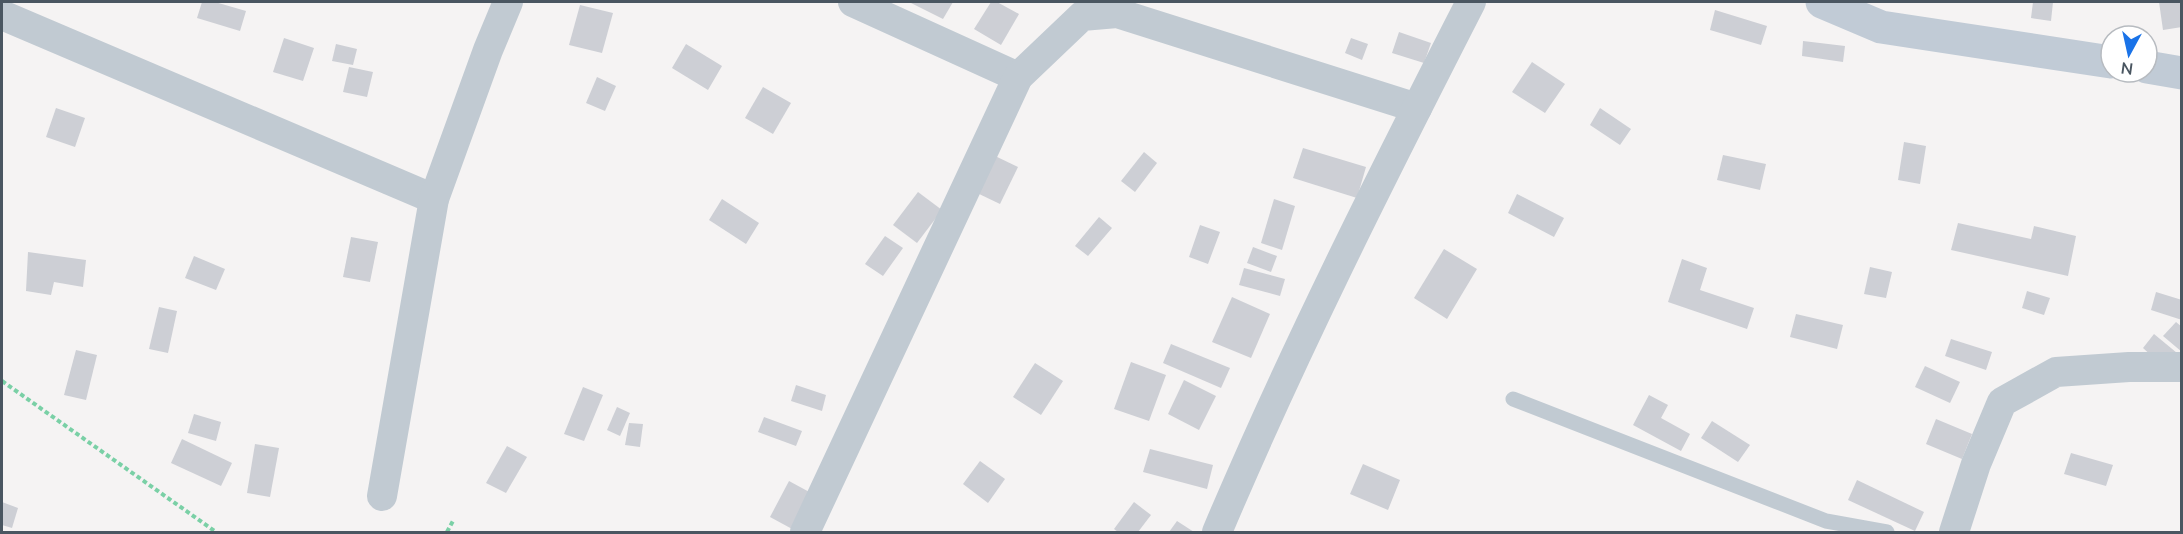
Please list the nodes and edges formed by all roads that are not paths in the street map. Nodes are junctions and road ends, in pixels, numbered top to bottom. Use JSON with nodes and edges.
{"nodes":[{"id":1,"x":508,"y":2,"type":"edge"},
{"id":2,"x":853,"y":2,"type":"edge"},
{"id":3,"x":1472,"y":2,"type":"edge"},
{"id":4,"x":1822,"y":2,"type":"edge"},
{"id":5,"x":2,"y":15,"type":"edge"},
{"id":6,"x":2099,"y":60,"type":"edge"},
{"id":7,"x":2159,"y":69,"type":"edge"},
{"id":8,"x":2181,"y":73,"type":"edge"},
{"id":9,"x":1018,"y":77,"type":"junction"},
{"id":10,"x":1417,"y":108,"type":"junction"},
{"id":11,"x":434,"y":199,"type":"junction"},
{"id":12,"x":2181,"y":367,"type":"edge"},
{"id":13,"x":1513,"y":399,"type":"dead end"},
{"id":14,"x":382,"y":495,"type":"dead end"},
{"id":15,"x":806,"y":532,"type":"edge"},
{"id":16,"x":1217,"y":532,"type":"edge"},
{"id":17,"x":1887,"y":532,"type":"edge"},
{"id":18,"x":1954,"y":532,"type":"edge"}],
"edges":[{"from":1,"to":11,"type":"street"},
{"from":2,"to":9,"type":"street"},
{"from":3,"to":10,"type":"street"},
{"from":4,"to":6,"type":"street"},
{"from":5,"to":11,"type":"street"},
{"from":7,"to":8,"type":"street"},
{"from":9,"to":10,"type":"street"},
{"from":9,"to":15,"type":"street"},
{"from":10,"to":16,"type":"street"},
{"from":11,"to":14,"type":"street"},
{"from":12,"to":18,"type":"street"},
{"from":13,"to":17,"type":"lane"}]}
